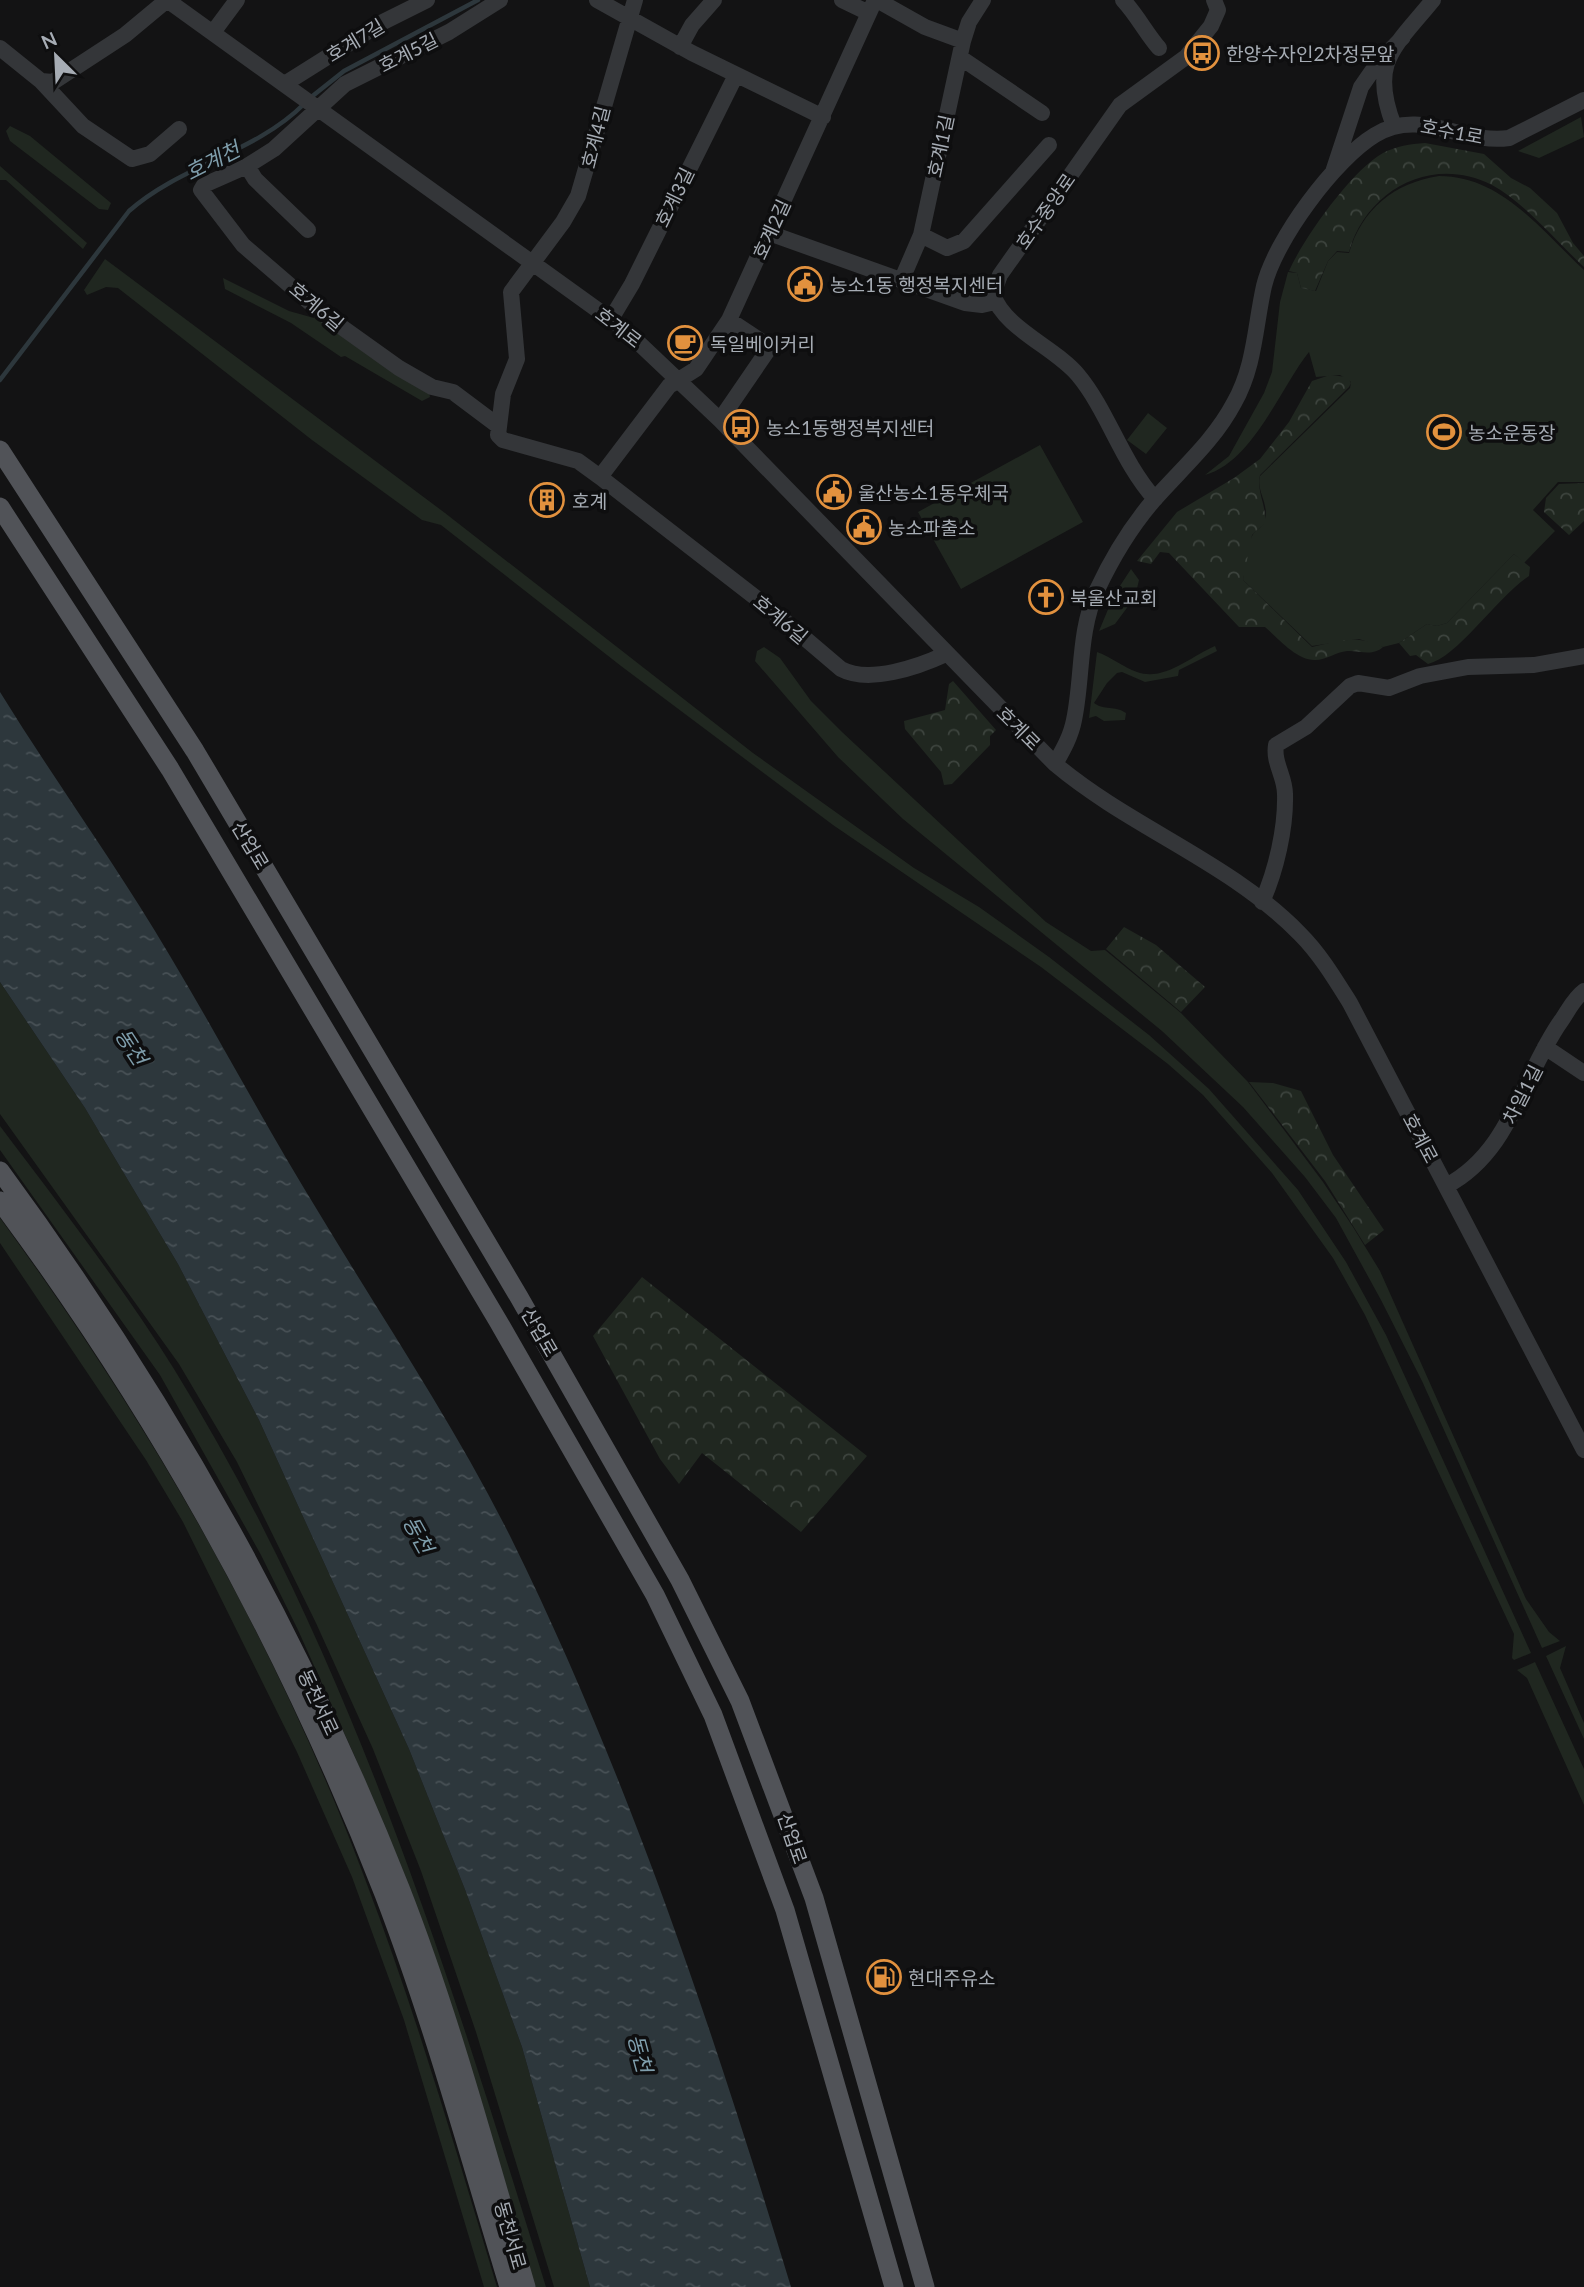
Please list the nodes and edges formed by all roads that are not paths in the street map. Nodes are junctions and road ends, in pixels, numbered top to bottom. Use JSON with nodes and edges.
{"nodes":[{"id":1,"x":167,"y":0,"type":"edge"},
{"id":2,"x":237,"y":0,"type":"edge"},
{"id":3,"x":427,"y":0,"type":"edge"},
{"id":4,"x":500,"y":0,"type":"edge"},
{"id":5,"x":597,"y":0,"type":"edge"},
{"id":6,"x":635,"y":0,"type":"edge"},
{"id":7,"x":714,"y":0,"type":"edge"},
{"id":8,"x":842,"y":0,"type":"edge"},
{"id":9,"x":983,"y":0,"type":"edge"},
{"id":10,"x":1123,"y":0,"type":"edge"},
{"id":11,"x":1214,"y":0,"type":"edge"},
{"id":12,"x":1433,"y":0,"type":"edge"},
{"id":13,"x":874,"y":4,"type":"edge"},
{"id":14,"x":628,"y":19,"type":"junction"},
{"id":15,"x":214,"y":31,"type":"junction"},
{"id":16,"x":1403,"y":37,"type":"junction"},
{"id":17,"x":680,"y":47,"type":"junction"},
{"id":18,"x":0,"y":48,"type":"edge"},
{"id":19,"x":1159,"y":48,"type":"dead end"},
{"id":20,"x":962,"y":50,"type":"junction"},
{"id":21,"x":736,"y":75,"type":"junction"},
{"id":22,"x":41,"y":82,"type":"junction"},
{"id":23,"x":291,"y":87,"type":"junction"},
{"id":24,"x":1584,"y":100,"type":"edge"},
{"id":25,"x":318,"y":107,"type":"junction"},
{"id":26,"x":1042,"y":113,"type":"dead end"},
{"id":27,"x":823,"y":117,"type":"junction"},
{"id":28,"x":1394,"y":126,"type":"junction"},
{"id":29,"x":179,"y":129,"type":"dead end"},
{"id":30,"x":1049,"y":145,"type":"dead end"},
{"id":31,"x":247,"y":166,"type":"junction"},
{"id":32,"x":1331,"y":177,"type":"junction"},
{"id":33,"x":308,"y":230,"type":"dead end"},
{"id":34,"x":769,"y":233,"type":"junction"},
{"id":35,"x":921,"y":235,"type":"junction"},
{"id":36,"x":533,"y":264,"type":"junction"},
{"id":37,"x":902,"y":279,"type":"junction"},
{"id":38,"x":995,"y":302,"type":"junction"},
{"id":39,"x":611,"y":319,"type":"junction"},
{"id":40,"x":729,"y":320,"type":"junction"},
{"id":41,"x":678,"y":379,"type":"junction"},
{"id":42,"x":720,"y":420,"type":"junction"},
{"id":43,"x":497,"y":425,"type":"junction"},
{"id":44,"x":0,"y":450,"type":"edge"},
{"id":45,"x":600,"y":477,"type":"junction"},
{"id":46,"x":1155,"y":499,"type":"junction"},
{"id":47,"x":0,"y":507,"type":"edge"},
{"id":48,"x":946,"y":654,"type":"junction"},
{"id":49,"x":1584,"y":656,"type":"edge"},
{"id":50,"x":1055,"y":764,"type":"junction"},
{"id":51,"x":1262,"y":902,"type":"junction"},
{"id":52,"x":1584,"y":991,"type":"edge"},
{"id":53,"x":1545,"y":1047,"type":"junction"},
{"id":54,"x":1584,"y":1073,"type":"edge"},
{"id":55,"x":0,"y":1171,"type":"edge"},
{"id":56,"x":1446,"y":1186,"type":"junction"},
{"id":57,"x":0,"y":1200,"type":"edge"},
{"id":58,"x":1582,"y":1444,"type":"edge"},
{"id":59,"x":509,"y":2287,"type":"edge"},
{"id":60,"x":526,"y":2287,"type":"edge"},
{"id":61,"x":894,"y":2287,"type":"edge"},
{"id":62,"x":925,"y":2287,"type":"edge"}],
"edges":[{"from":1,"to":15,"type":"street"},
{"from":1,"to":22,"type":"street"},
{"from":2,"to":15,"type":"street"},
{"from":3,"to":23,"type":"street","name":"호계7길"},
{"from":4,"to":25,"type":"street","name":"호계5길"},
{"from":5,"to":14,"type":"street"},
{"from":6,"to":14,"type":"street","name":"호계4길"},
{"from":7,"to":17,"type":"street"},
{"from":8,"to":13,"type":"street"},
{"from":9,"to":20,"type":"street","name":"호계1길"},
{"from":10,"to":19,"type":"street"},
{"from":11,"to":38,"type":"street","name":"호수중앙로"},
{"from":12,"to":16,"type":"street"},
{"from":13,"to":20,"type":"street"},
{"from":13,"to":27,"type":"street","name":"호계2길"},
{"from":14,"to":17,"type":"street"},
{"from":14,"to":36,"type":"street","name":"호계4길"},
{"from":15,"to":23,"type":"street"},
{"from":16,"to":28,"type":"street"},
{"from":16,"to":32,"type":"street"},
{"from":17,"to":21,"type":"street"},
{"from":18,"to":22,"type":"street"},
{"from":20,"to":26,"type":"street"},
{"from":20,"to":35,"type":"street","name":"호계1길"},
{"from":21,"to":27,"type":"street"},
{"from":21,"to":39,"type":"street","name":"호계3길"},
{"from":22,"to":29,"type":"street"},
{"from":23,"to":25,"type":"street","name":"호계로"},
{"from":24,"to":28,"type":"street","name":"호수1로"},
{"from":25,"to":31,"type":"street","name":"호계6길"},
{"from":25,"to":36,"type":"street","name":"호계로"},
{"from":27,"to":34,"type":"street","name":"호계2길"},
{"from":28,"to":32,"type":"street"},
{"from":30,"to":35,"type":"street"},
{"from":31,"to":33,"type":"street"},
{"from":31,"to":43,"type":"street","name":"호계6길"},
{"from":32,"to":46,"type":"street"},
{"from":34,"to":37,"type":"street"},
{"from":34,"to":40,"type":"street","name":"호계2길"},
{"from":35,"to":37,"type":"street","name":"호계1길"},
{"from":36,"to":39,"type":"street","name":"호계로"},
{"from":36,"to":43,"type":"street"},
{"from":37,"to":38,"type":"street"},
{"from":38,"to":46,"type":"street"},
{"from":39,"to":41,"type":"street","name":"호계로"},
{"from":40,"to":41,"type":"street","name":"호계2길"},
{"from":40,"to":42,"type":"street"},
{"from":41,"to":42,"type":"street","name":"호계로"},
{"from":41,"to":45,"type":"street"},
{"from":42,"to":48,"type":"street","name":"호계로"},
{"from":43,"to":45,"type":"street","name":"호계6길"},
{"from":44,"to":62,"type":"main road","name":"산업로"},
{"from":45,"to":48,"type":"street","name":"호계6길"},
{"from":46,"to":50,"type":"street"},
{"from":47,"to":61,"type":"main road","name":"산업로"},
{"from":48,"to":50,"type":"street","name":"호계로"},
{"from":49,"to":51,"type":"street"},
{"from":50,"to":51,"type":"street","name":"호계로"},
{"from":51,"to":56,"type":"street","name":"호계로"},
{"from":52,"to":53,"type":"street","name":"차일1길"},
{"from":53,"to":54,"type":"street"},
{"from":53,"to":56,"type":"street","name":"차일1길"},
{"from":55,"to":60,"type":"main road","name":"동천서로"},
{"from":56,"to":58,"type":"street","name":"호계로"},
{"from":57,"to":59,"type":"main road","name":"동천서로"}]}
